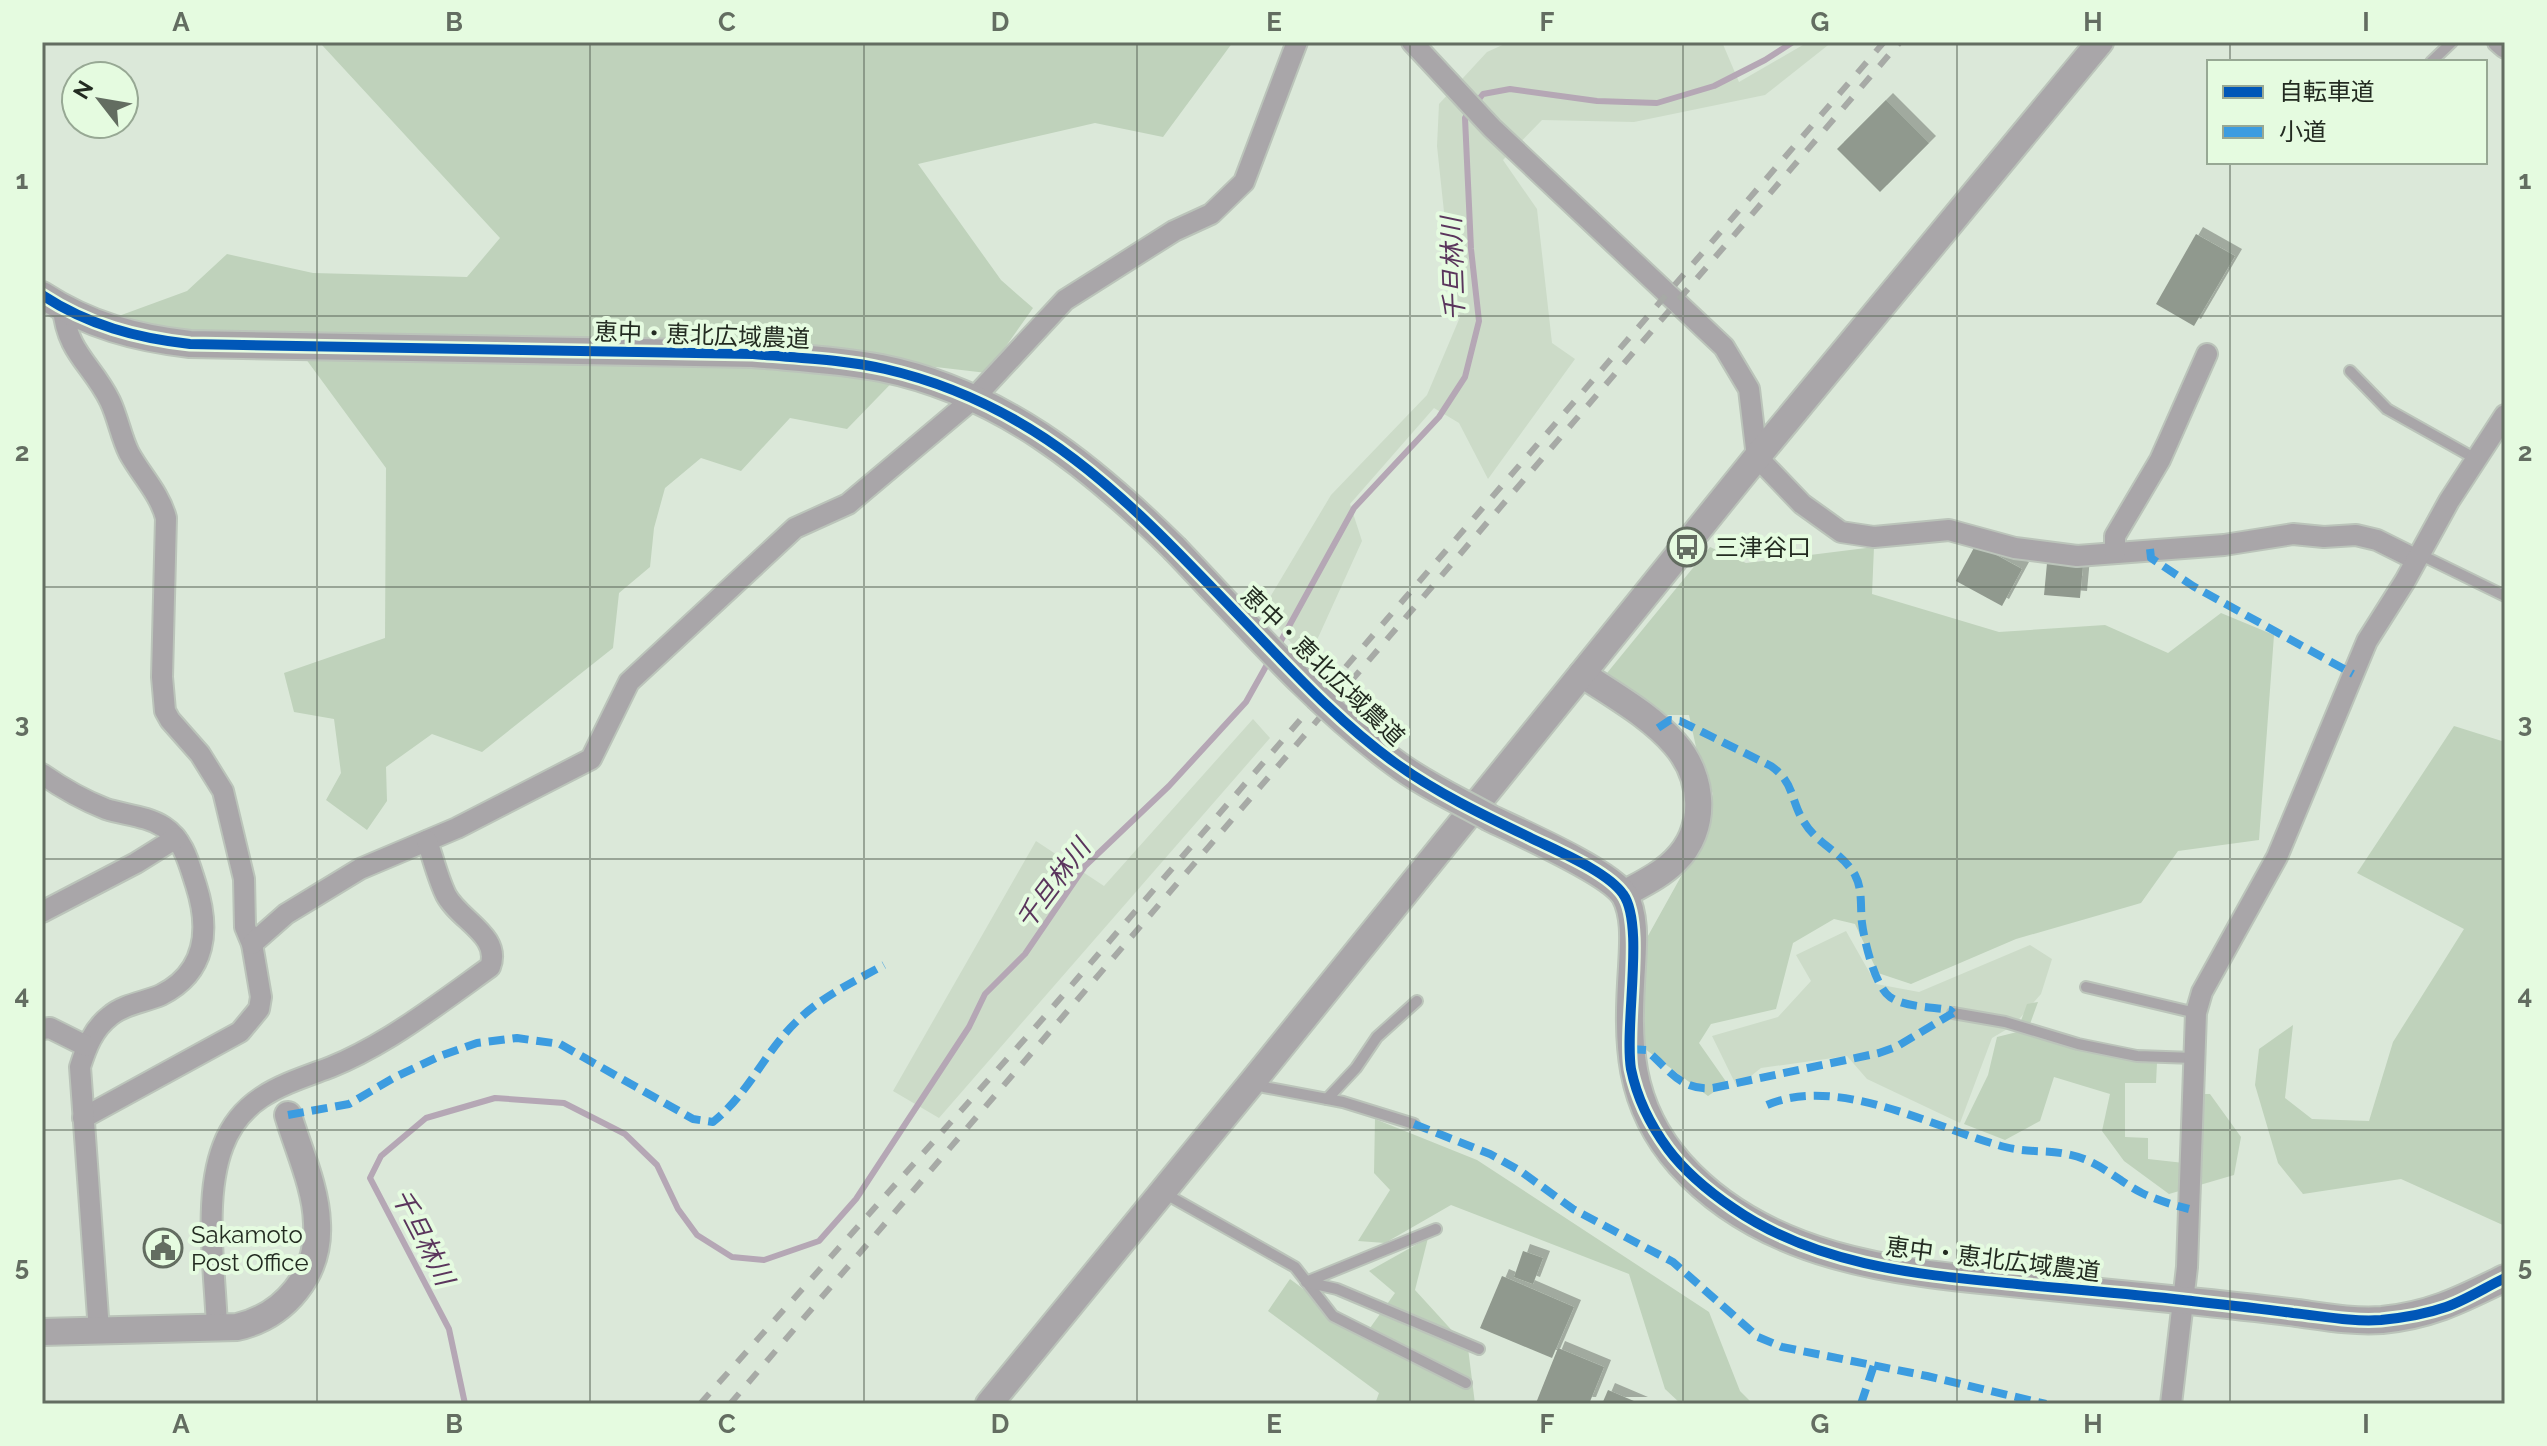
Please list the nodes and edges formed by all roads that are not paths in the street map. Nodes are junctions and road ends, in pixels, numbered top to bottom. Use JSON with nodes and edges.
{"nodes":[{"id":1,"x":1297,"y":42,"type":"edge"},
{"id":2,"x":1412,"y":42,"type":"edge"},
{"id":3,"x":2100,"y":42,"type":"edge"},
{"id":4,"x":2452,"y":42,"type":"edge"},
{"id":5,"x":2498,"y":42,"type":"edge"},
{"id":6,"x":2505,"y":48,"type":"edge"},
{"id":7,"x":2433,"y":60,"type":"edge"},
{"id":8,"x":52,"y":301,"type":"edge"},
{"id":9,"x":2207,"y":354,"type":"dead end"},
{"id":10,"x":2350,"y":371,"type":"dead end"},
{"id":11,"x":974,"y":398,"type":"junction"},
{"id":12,"x":2505,"y":415,"type":"edge"},
{"id":13,"x":1757,"y":457,"type":"junction"},
{"id":14,"x":2476,"y":459,"type":"junction"},
{"id":15,"x":2115,"y":553,"type":"junction"},
{"id":16,"x":2417,"y":556,"type":"junction"},
{"id":17,"x":2505,"y":596,"type":"edge"},
{"id":18,"x":1582,"y":674,"type":"junction"},
{"id":19,"x":42,"y":774,"type":"edge"},
{"id":20,"x":176,"y":838,"type":"junction"},
{"id":21,"x":427,"y":841,"type":"junction"},
{"id":22,"x":1624,"y":894,"type":"junction"},
{"id":23,"x":42,"y":912,"type":"edge"},
{"id":24,"x":252,"y":944,"type":"junction"},
{"id":25,"x":2086,"y":987,"type":"dead end"},
{"id":26,"x":1417,"y":1001,"type":"dead end"},
{"id":27,"x":1953,"y":1013,"type":"dead end"},
{"id":28,"x":2196,"y":1013,"type":"junction"},
{"id":29,"x":42,"y":1029,"type":"edge"},
{"id":30,"x":86,"y":1046,"type":"junction"},
{"id":31,"x":2194,"y":1058,"type":"junction"},
{"id":32,"x":1254,"y":1080,"type":"junction"},
{"id":33,"x":1327,"y":1099,"type":"junction"},
{"id":34,"x":288,"y":1115,"type":"dead end"},
{"id":35,"x":83,"y":1118,"type":"junction"},
{"id":36,"x":1414,"y":1124,"type":"dead end"},
{"id":37,"x":1162,"y":1192,"type":"junction"},
{"id":38,"x":1436,"y":1229,"type":"dead end"},
{"id":39,"x":2505,"y":1278,"type":"edge"},
{"id":40,"x":1306,"y":1282,"type":"junction"},
{"id":41,"x":2182,"y":1300,"type":"junction"},
{"id":42,"x":217,"y":1327,"type":"junction"},
{"id":43,"x":99,"y":1331,"type":"junction"},
{"id":44,"x":42,"y":1332,"type":"edge"},
{"id":45,"x":1479,"y":1349,"type":"dead end"},
{"id":46,"x":1466,"y":1383,"type":"dead end"},
{"id":47,"x":989,"y":1404,"type":"edge"},
{"id":48,"x":2171,"y":1404,"type":"edge"}],
"edges":[{"from":1,"to":11,"type":"street"},
{"from":2,"to":13,"type":"street"},
{"from":3,"to":13,"type":"street"},
{"from":4,"to":7,"type":"lane"},
{"from":5,"to":6,"type":"street"},
{"from":8,"to":11,"type":"street","name":"恵中・恵北広域農道"},
{"from":8,"to":24,"type":"street"},
{"from":9,"to":15,"type":"street"},
{"from":10,"to":14,"type":"lane"},
{"from":11,"to":21,"type":"street"},
{"from":11,"to":22,"type":"street","name":"恵中・恵北広域農道","bridge":true},
{"from":12,"to":14,"type":"street"},
{"from":13,"to":15,"type":"street"},
{"from":13,"to":18,"type":"street"},
{"from":14,"to":16,"type":"street"},
{"from":15,"to":16,"type":"street"},
{"from":16,"to":17,"type":"lane"},
{"from":16,"to":28,"type":"street"},
{"from":18,"to":22,"type":"street"},
{"from":18,"to":32,"type":"street"},
{"from":19,"to":20,"type":"street"},
{"from":20,"to":23,"type":"street"},
{"from":20,"to":30,"type":"street"},
{"from":21,"to":24,"type":"street"},
{"from":21,"to":42,"type":"street"},
{"from":22,"to":41,"type":"street","name":"恵中・恵北広域農道"},
{"from":24,"to":35,"type":"street"},
{"from":25,"to":28,"type":"lane"},
{"from":26,"to":33,"type":"lane"},
{"from":27,"to":31,"type":"lane"},
{"from":28,"to":31,"type":"street"},
{"from":29,"to":30,"type":"street"},
{"from":30,"to":35,"type":"street"},
{"from":31,"to":41,"type":"street"},
{"from":32,"to":33,"type":"lane"},
{"from":32,"to":37,"type":"street"},
{"from":33,"to":36,"type":"lane"},
{"from":34,"to":42,"type":"street"},
{"from":35,"to":43,"type":"street"},
{"from":37,"to":40,"type":"lane"},
{"from":37,"to":47,"type":"street"},
{"from":38,"to":40,"type":"lane"},
{"from":39,"to":41,"type":"street","name":"恵中・恵北広域農道"},
{"from":40,"to":45,"type":"lane"},
{"from":40,"to":46,"type":"lane"},
{"from":41,"to":48,"type":"street"},
{"from":42,"to":43,"type":"street"},
{"from":43,"to":44,"type":"street"}]}
